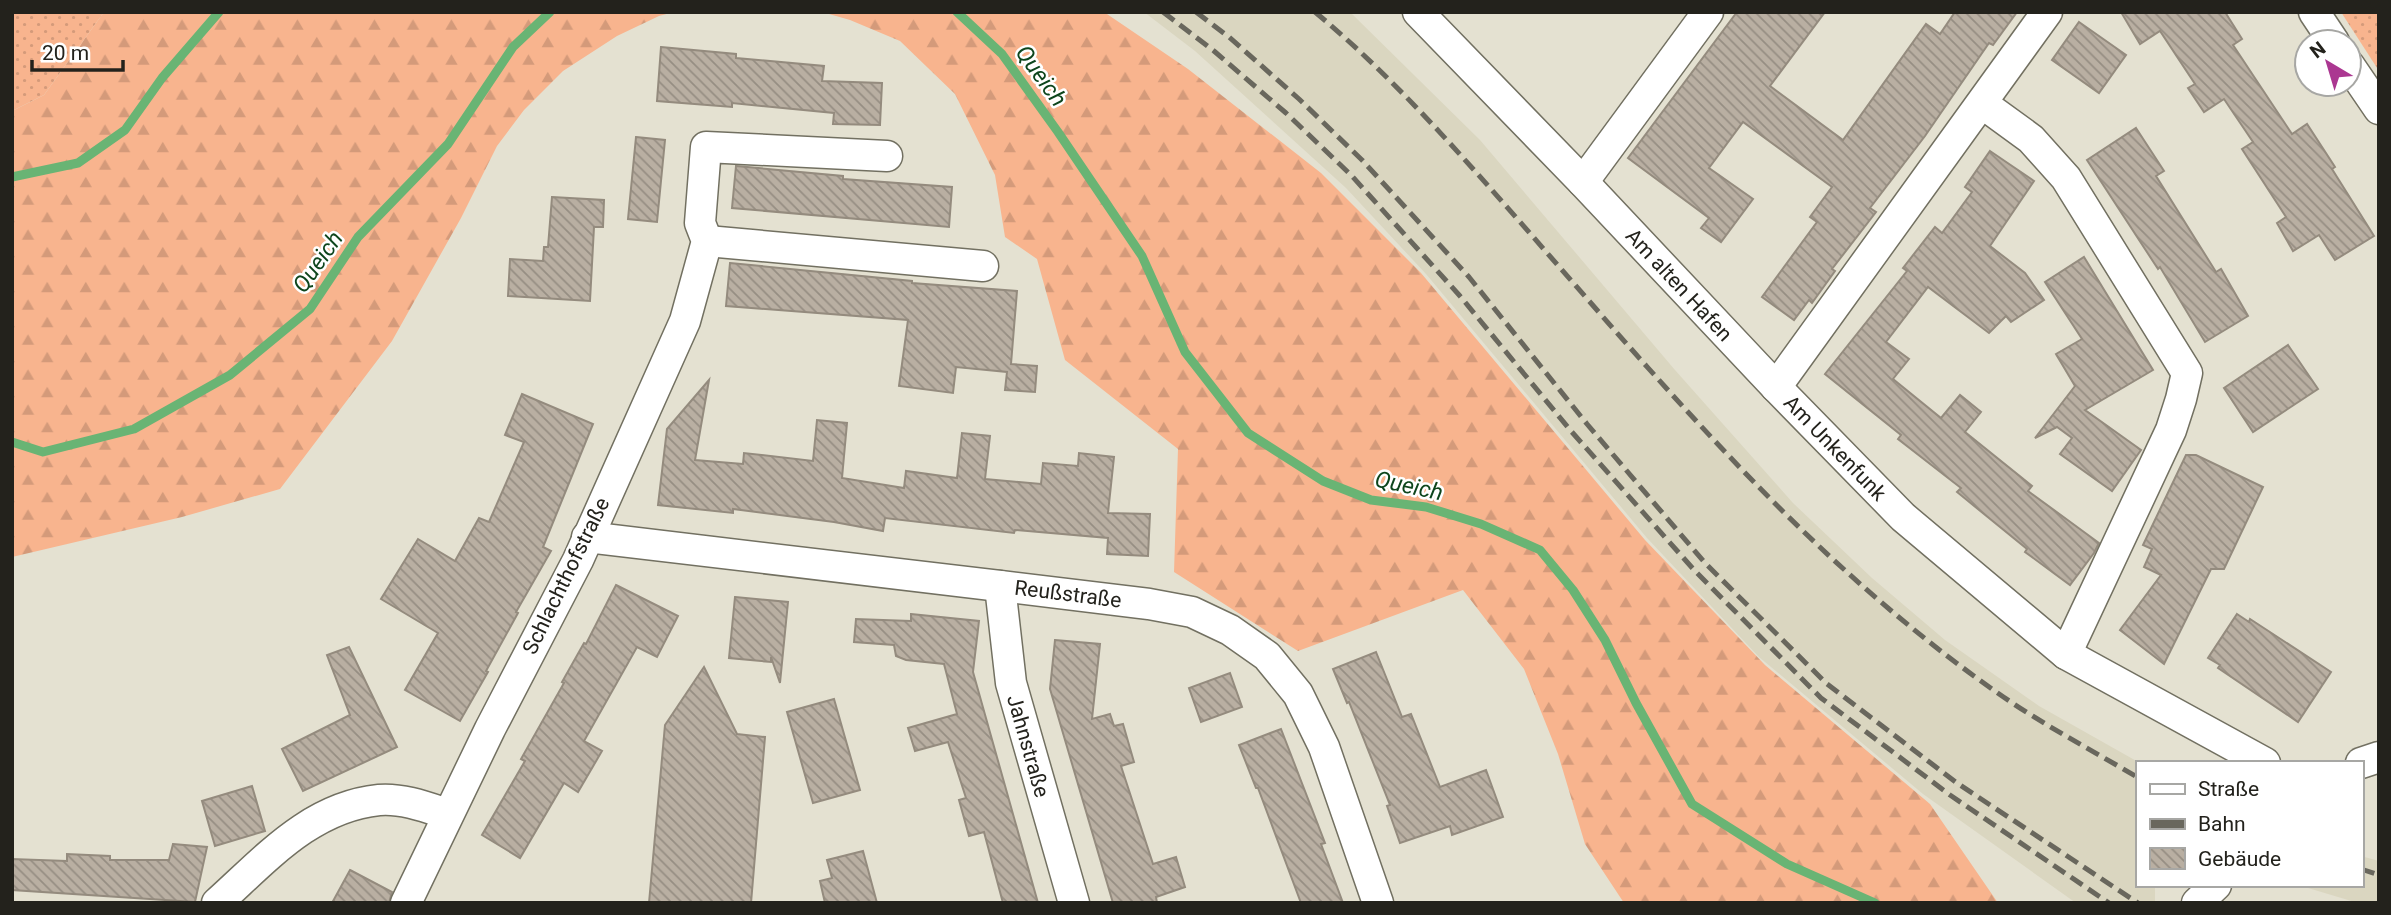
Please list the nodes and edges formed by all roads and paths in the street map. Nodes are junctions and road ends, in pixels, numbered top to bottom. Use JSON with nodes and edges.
{"nodes":[{"id":1,"x":1418,"y":12,"type":"edge"},
{"id":2,"x":1709,"y":12,"type":"edge"},
{"id":3,"x":2047,"y":12,"type":"edge"},
{"id":4,"x":2314,"y":12,"type":"edge"},
{"id":5,"x":2325,"y":28,"type":"edge"},
{"id":6,"x":2363,"y":86,"type":"edge"},
{"id":7,"x":1983,"y":104,"type":"junction"},
{"id":8,"x":2379,"y":109,"type":"edge"},
{"id":9,"x":887,"y":156,"type":"dead end"},
{"id":10,"x":1583,"y":182,"type":"junction"},
{"id":11,"x":707,"y":241,"type":"junction"},
{"id":12,"x":983,"y":266,"type":"dead end"},
{"id":13,"x":1776,"y":387,"type":"junction"},
{"id":14,"x":587,"y":537,"type":"junction"},
{"id":15,"x":1000,"y":586,"type":"junction"},
{"id":16,"x":2066,"y":654,"type":"junction"},
{"id":17,"x":2261,"y":761,"type":"edge"},
{"id":18,"x":447,"y":814,"type":"junction"},
{"id":19,"x":2214,"y":887,"type":"edge"},
{"id":20,"x":216,"y":903,"type":"edge"},
{"id":21,"x":406,"y":903,"type":"edge"},
{"id":22,"x":1074,"y":903,"type":"edge"},
{"id":23,"x":1378,"y":903,"type":"edge"},
{"id":24,"x":2197,"y":903,"type":"edge"}],
"edges":[{"from":1,"to":10,"type":"street","name":"Am alten Hafen"},
{"from":2,"to":10,"type":"street"},
{"from":3,"to":7,"type":"street","name":"Am Unkenfunk"},
{"from":4,"to":5,"type":"street"},
{"from":6,"to":8,"type":"street"},
{"from":7,"to":13,"type":"street","name":"Am Unkenfunk"},
{"from":7,"to":16,"type":"street"},
{"from":9,"to":11,"type":"street","name":"Schlachthofstraße"},
{"from":10,"to":13,"type":"street","name":"Am alten Hafen"},
{"from":11,"to":12,"type":"street"},
{"from":11,"to":14,"type":"street","name":"Schlachthofstraße"},
{"from":13,"to":16,"type":"street","name":"Am Unkenfunk"},
{"from":14,"to":15,"type":"street","name":"Reußstraße"},
{"from":14,"to":18,"type":"street","name":"Schlachthofstraße"},
{"from":15,"to":22,"type":"street","name":"Jahnstraße"},
{"from":15,"to":23,"type":"street","name":"Reußstraße"},
{"from":16,"to":17,"type":"street","name":"Am Unkenfunk"},
{"from":18,"to":20,"type":"street"},
{"from":18,"to":21,"type":"street","name":"Schlachthofstraße"},
{"from":19,"to":24,"type":"street"}]}
